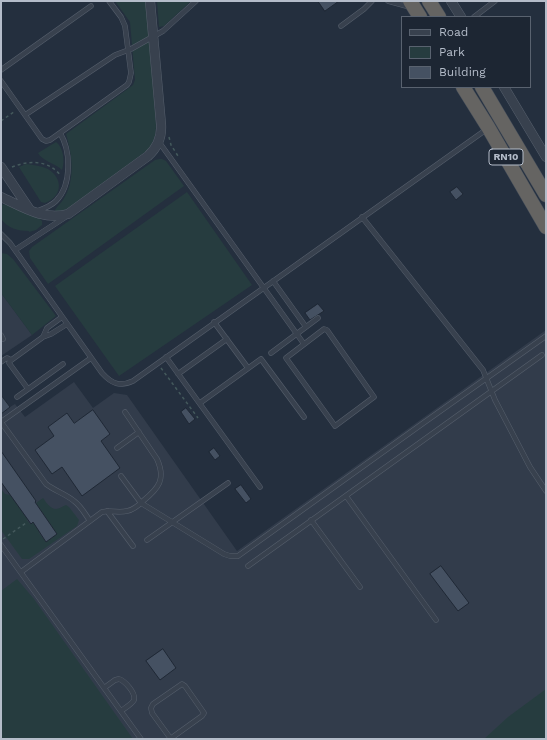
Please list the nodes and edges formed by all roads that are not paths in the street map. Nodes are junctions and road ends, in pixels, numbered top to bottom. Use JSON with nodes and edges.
{"nodes":[{"id":1,"x":109,"y":1,"type":"edge"},
{"id":2,"x":150,"y":1,"type":"edge"},
{"id":3,"x":196,"y":1,"type":"edge"},
{"id":4,"x":372,"y":1,"type":"edge"},
{"id":5,"x":388,"y":1,"type":"edge"},
{"id":6,"x":429,"y":1,"type":"edge"},
{"id":7,"x":451,"y":1,"type":"edge"},
{"id":8,"x":495,"y":1,"type":"edge"},
{"id":9,"x":91,"y":6,"type":"dead end"},
{"id":10,"x":415,"y":9,"type":"edge"},
{"id":11,"x":438,"y":16,"type":"edge"},
{"id":12,"x":460,"y":16,"type":"edge"},
{"id":13,"x":475,"y":16,"type":"edge"},
{"id":14,"x":342,"y":26,"type":"dead end"},
{"id":15,"x":153,"y":37,"type":"junction"},
{"id":16,"x":126,"y":51,"type":"junction"},
{"id":17,"x":1,"y":70,"type":"edge"},
{"id":18,"x":1,"y":81,"type":"edge"},
{"id":19,"x":464,"y":88,"type":"edge"},
{"id":20,"x":483,"y":88,"type":"edge"},
{"id":21,"x":505,"y":88,"type":"edge"},
{"id":22,"x":25,"y":115,"type":"junction"},
{"id":23,"x":488,"y":127,"type":"junction"},
{"id":24,"x":60,"y":133,"type":"junction"},
{"id":25,"x":159,"y":142,"type":"junction"},
{"id":26,"x":546,"y":157,"type":"edge"},
{"id":27,"x":3,"y":170,"type":"edge"},
{"id":28,"x":546,"y":195,"type":"edge"},
{"id":29,"x":1,"y":197,"type":"edge"},
{"id":30,"x":32,"y":211,"type":"junction"},
{"id":31,"x":68,"y":214,"type":"junction"},
{"id":32,"x":362,"y":217,"type":"junction"},
{"id":33,"x":546,"y":227,"type":"edge"},
{"id":34,"x":1,"y":234,"type":"edge"},
{"id":35,"x":15,"y":250,"type":"junction"},
{"id":36,"x":273,"y":281,"type":"junction"},
{"id":37,"x":263,"y":288,"type":"junction"},
{"id":38,"x":62,"y":317,"type":"junction"},
{"id":39,"x":318,"y":318,"type":"dead end"},
{"id":40,"x":214,"y":322,"type":"junction"},
{"id":41,"x":67,"y":324,"type":"junction"},
{"id":42,"x":306,"y":327,"type":"junction"},
{"id":43,"x":297,"y":334,"type":"junction"},
{"id":44,"x":546,"y":336,"type":"edge"},
{"id":45,"x":43,"y":337,"type":"junction"},
{"id":46,"x":227,"y":339,"type":"junction"},
{"id":47,"x":304,"y":344,"type":"junction"},
{"id":48,"x":271,"y":353,"type":"dead end"},
{"id":49,"x":542,"y":355,"type":"dead end"},
{"id":50,"x":166,"y":357,"type":"junction"},
{"id":51,"x":91,"y":358,"type":"junction"},
{"id":52,"x":11,"y":360,"type":"junction"},
{"id":53,"x":1,"y":362,"type":"edge"},
{"id":54,"x":63,"y":364,"type":"dead end"},
{"id":55,"x":248,"y":368,"type":"junction"},
{"id":56,"x":178,"y":374,"type":"junction"},
{"id":57,"x":486,"y":378,"type":"junction"},
{"id":58,"x":28,"y":389,"type":"junction"},
{"id":59,"x":491,"y":392,"type":"junction"},
{"id":60,"x":17,"y":397,"type":"dead end"},
{"id":61,"x":200,"y":404,"type":"junction"},
{"id":62,"x":125,"y":412,"type":"dead end"},
{"id":63,"x":304,"y":416,"type":"dead end"},
{"id":64,"x":1,"y":422,"type":"edge"},
{"id":65,"x":139,"y":432,"type":"junction"},
{"id":66,"x":117,"y":448,"type":"dead end"},
{"id":67,"x":121,"y":476,"type":"dead end"},
{"id":68,"x":228,"y":483,"type":"dead end"},
{"id":69,"x":260,"y":487,"type":"dead end"},
{"id":70,"x":546,"y":491,"type":"edge"},
{"id":71,"x":346,"y":496,"type":"junction"},
{"id":72,"x":142,"y":503,"type":"junction"},
{"id":73,"x":107,"y":511,"type":"junction"},
{"id":74,"x":312,"y":520,"type":"junction"},
{"id":75,"x":90,"y":521,"type":"junction"},
{"id":76,"x":173,"y":522,"type":"junction"},
{"id":77,"x":147,"y":540,"type":"dead end"},
{"id":78,"x":1,"y":545,"type":"edge"},
{"id":79,"x":133,"y":546,"type":"dead end"},
{"id":80,"x":248,"y":566,"type":"dead end"},
{"id":81,"x":21,"y":572,"type":"junction"},
{"id":82,"x":360,"y":587,"type":"dead end"},
{"id":83,"x":436,"y":620,"type":"dead end"},
{"id":84,"x":104,"y":688,"type":"junction"},
{"id":85,"x":121,"y":711,"type":"junction"},
{"id":86,"x":141,"y":739,"type":"edge"},
{"id":87,"x":171,"y":739,"type":"edge"}],
"edges":[{"from":1,"to":16,"type":"lane"},
{"from":2,"to":15,"type":"street"},
{"from":3,"to":15,"type":"lane"},
{"from":4,"to":14,"type":"lane"},
{"from":5,"to":10,"type":"lane"},
{"from":6,"to":11,"type":"highway"},
{"from":7,"to":12,"type":"street"},
{"from":8,"to":13,"type":"lane"},
{"from":9,"to":17,"type":"lane"},
{"from":15,"to":16,"type":"lane"},
{"from":15,"to":25,"type":"street"},
{"from":16,"to":22,"type":"lane"},
{"from":16,"to":24,"type":"lane"},
{"from":18,"to":22,"type":"lane"},
{"from":19,"to":23,"type":"highway","number":"RN10"},
{"from":20,"to":28,"type":"highway","number":"RN10"},
{"from":21,"to":26,"type":"street"},
{"from":22,"to":24,"type":"lane"},
{"from":23,"to":32,"type":"lane"},
{"from":23,"to":33,"type":"highway","number":"RN10"},
{"from":24,"to":30,"type":"lane"},
{"from":25,"to":31,"type":"street"},
{"from":25,"to":37,"type":"lane"},
{"from":27,"to":30,"type":"street"},
{"from":29,"to":30,"type":"street"},
{"from":30,"to":31,"type":"street"},
{"from":31,"to":35,"type":"lane"},
{"from":32,"to":36,"type":"lane"},
{"from":32,"to":57,"type":"lane"},
{"from":34,"to":35,"type":"lane"},
{"from":35,"to":38,"type":"lane"},
{"from":36,"to":37,"type":"lane"},
{"from":36,"to":42,"type":"lane"},
{"from":37,"to":40,"type":"lane"},
{"from":37,"to":43,"type":"lane"},
{"from":38,"to":41,"type":"lane"},
{"from":38,"to":45,"type":"lane"},
{"from":39,"to":42,"type":"lane"},
{"from":40,"to":46,"type":"lane"},
{"from":40,"to":50,"type":"lane"},
{"from":41,"to":45,"type":"lane"},
{"from":41,"to":51,"type":"lane"},
{"from":42,"to":43,"type":"lane"},
{"from":43,"to":47,"type":"lane"},
{"from":43,"to":48,"type":"lane"},
{"from":44,"to":57,"type":"lane"},
{"from":45,"to":52,"type":"lane"},
{"from":46,"to":55,"type":"lane"},
{"from":46,"to":56,"type":"lane"},
{"from":47,"to":47,"type":"lane"},
{"from":49,"to":59,"type":"lane"},
{"from":50,"to":51,"type":"lane"},
{"from":50,"to":56,"type":"lane"},
{"from":51,"to":64,"type":"lane"},
{"from":52,"to":53,"type":"lane"},
{"from":52,"to":58,"type":"lane"},
{"from":54,"to":58,"type":"lane"},
{"from":55,"to":61,"type":"lane"},
{"from":55,"to":63,"type":"lane"},
{"from":56,"to":61,"type":"lane"},
{"from":57,"to":59,"type":"lane"},
{"from":57,"to":76,"type":"lane"},
{"from":58,"to":60,"type":"lane"},
{"from":59,"to":70,"type":"lane"},
{"from":59,"to":71,"type":"lane"},
{"from":61,"to":69,"type":"lane"},
{"from":62,"to":65,"type":"lane"},
{"from":64,"to":75,"type":"lane"},
{"from":65,"to":66,"type":"lane"},
{"from":65,"to":72,"type":"lane"},
{"from":67,"to":72,"type":"lane"},
{"from":68,"to":76,"type":"lane"},
{"from":71,"to":74,"type":"lane"},
{"from":71,"to":83,"type":"lane"},
{"from":72,"to":73,"type":"lane"},
{"from":72,"to":76,"type":"lane"},
{"from":73,"to":75,"type":"lane"},
{"from":73,"to":79,"type":"lane"},
{"from":74,"to":80,"type":"lane"},
{"from":74,"to":82,"type":"lane"},
{"from":75,"to":81,"type":"lane"},
{"from":76,"to":77,"type":"lane"},
{"from":78,"to":81,"type":"lane"},
{"from":81,"to":84,"type":"lane"},
{"from":84,"to":85,"type":"lane"},
{"from":84,"to":85,"type":"lane"},
{"from":85,"to":86,"type":"lane"},
{"from":87,"to":87,"type":"lane"}]}
